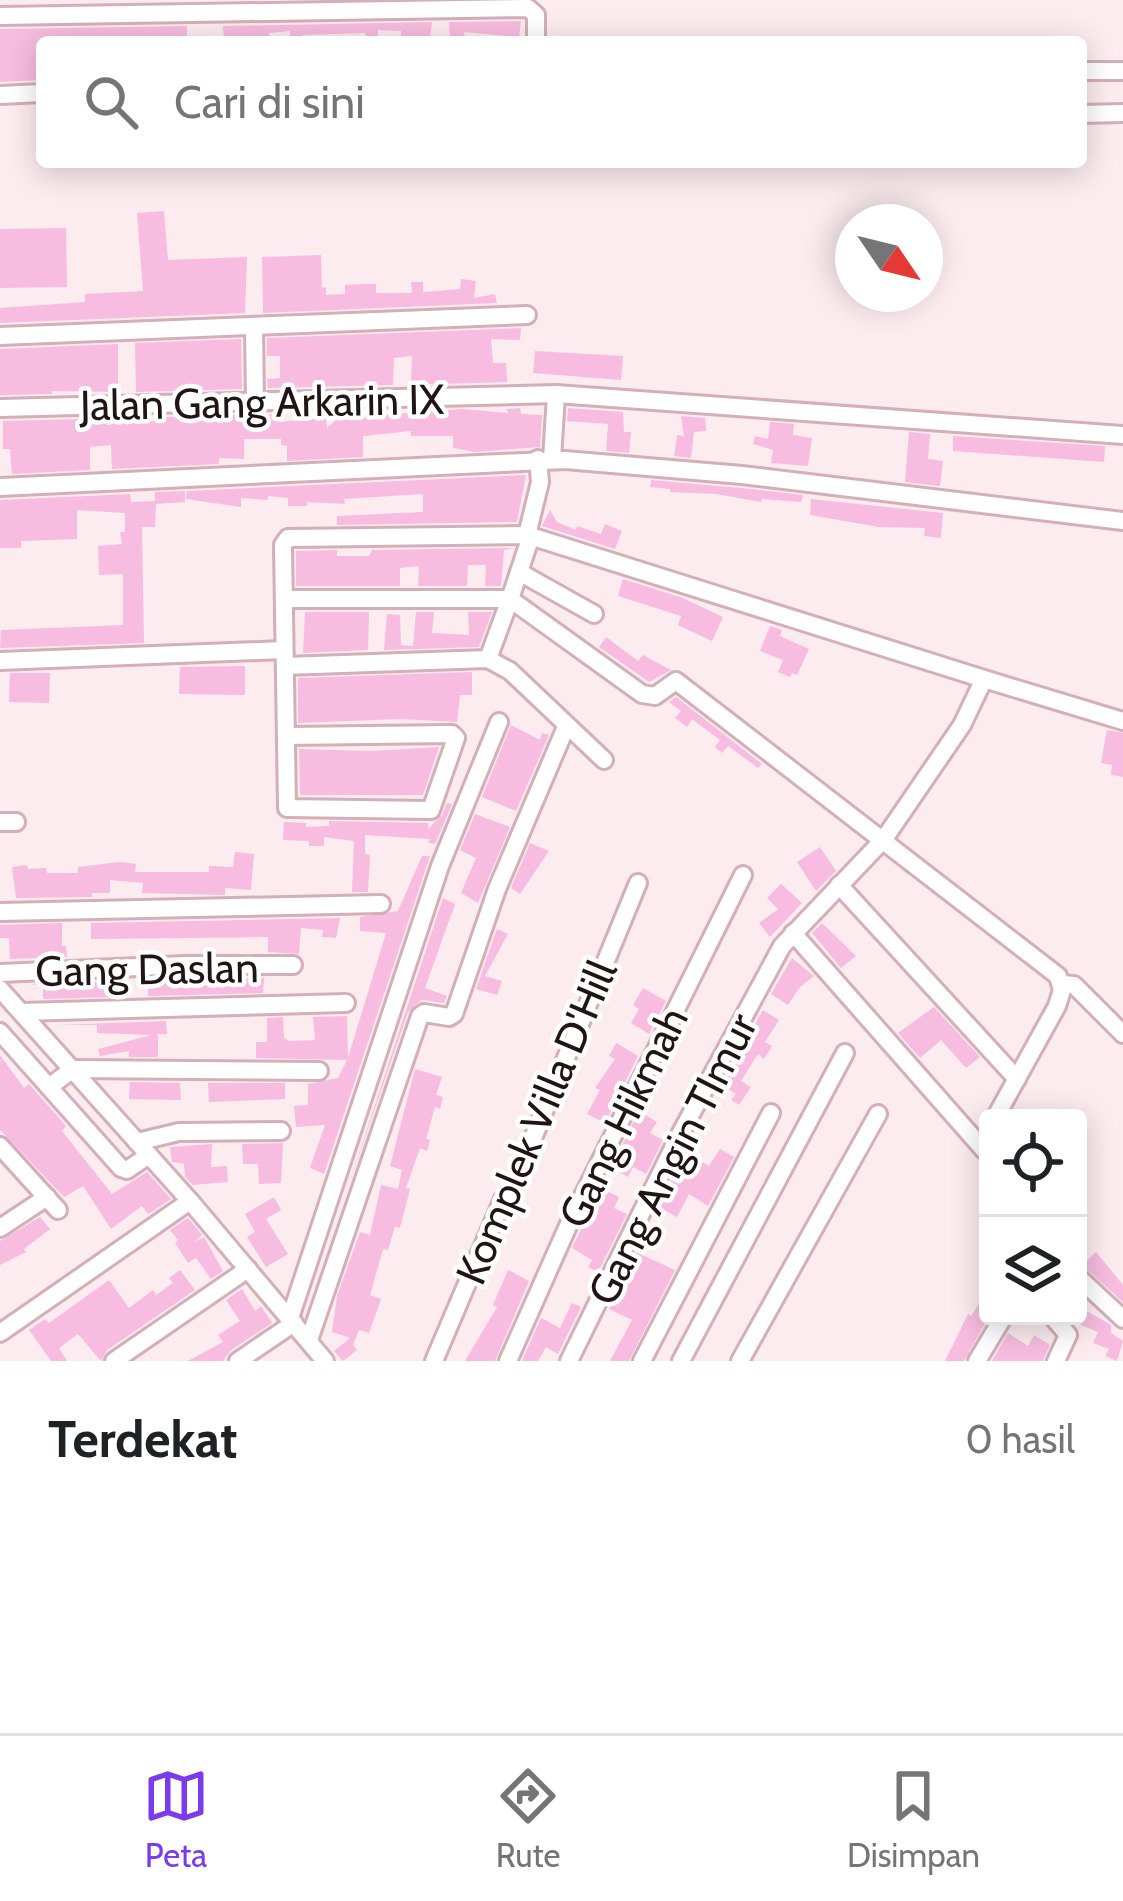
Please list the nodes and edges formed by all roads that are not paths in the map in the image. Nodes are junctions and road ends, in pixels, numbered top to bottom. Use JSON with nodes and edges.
{"nodes":[{"id":1,"x":530,"y":8,"type":"edge"},
{"id":2,"x":0,"y":16,"type":"edge"},
{"id":3,"x":1087,"y":70,"type":"edge"},
{"id":4,"x":1123,"y":71,"type":"edge"},
{"id":5,"x":36,"y":93,"type":"edge"},
{"id":6,"x":0,"y":95,"type":"edge"},
{"id":7,"x":1123,"y":113,"type":"edge"},
{"id":8,"x":1087,"y":114,"type":"edge"},
{"id":9,"x":526,"y":315,"type":"dead end"},
{"id":10,"x":254,"y":326,"type":"junction"},
{"id":11,"x":0,"y":336,"type":"edge"},
{"id":12,"x":556,"y":394,"type":"junction"},
{"id":13,"x":256,"y":403,"type":"junction"},
{"id":14,"x":0,"y":408,"type":"edge"},
{"id":15,"x":1123,"y":435,"type":"edge"},
{"id":16,"x":545,"y":459,"type":"junction"},
{"id":17,"x":0,"y":487,"type":"edge"},
{"id":18,"x":1123,"y":521,"type":"edge"},
{"id":19,"x":529,"y":535,"type":"junction"},
{"id":20,"x":519,"y":572,"type":"junction"},
{"id":21,"x":284,"y":598,"type":"junction"},
{"id":22,"x":510,"y":598,"type":"junction"},
{"id":23,"x":594,"y":614,"type":"dead end"},
{"id":24,"x":284,"y":658,"type":"junction"},
{"id":25,"x":488,"y":658,"type":"junction"},
{"id":26,"x":0,"y":661,"type":"edge"},
{"id":27,"x":984,"y":679,"type":"junction"},
{"id":28,"x":1123,"y":721,"type":"edge"},
{"id":29,"x":499,"y":722,"type":"dead end"},
{"id":30,"x":566,"y":727,"type":"junction"},
{"id":31,"x":286,"y":736,"type":"junction"},
{"id":32,"x":604,"y":760,"type":"dead end"},
{"id":33,"x":884,"y":839,"type":"junction"},
{"id":34,"x":742,"y":875,"type":"dead end"},
{"id":35,"x":638,"y":883,"type":"dead end"},
{"id":36,"x":838,"y":885,"type":"junction"},
{"id":37,"x":381,"y":904,"type":"dead end"},
{"id":38,"x":0,"y":912,"type":"edge"},
{"id":39,"x":794,"y":933,"type":"junction"},
{"id":40,"x":293,"y":965,"type":"dead end"},
{"id":41,"x":0,"y":973,"type":"edge"},
{"id":42,"x":1062,"y":984,"type":"junction"},
{"id":43,"x":0,"y":989,"type":"edge"},
{"id":44,"x":346,"y":1003,"type":"dead end"},
{"id":45,"x":21,"y":1012,"type":"junction"},
{"id":46,"x":36,"y":1028,"type":"junction"},
{"id":47,"x":1123,"y":1034,"type":"edge"},
{"id":48,"x":6,"y":1039,"type":"edge"},
{"id":49,"x":845,"y":1053,"type":"dead end"},
{"id":50,"x":73,"y":1069,"type":"junction"},
{"id":51,"x":319,"y":1071,"type":"dead end"},
{"id":52,"x":1017,"y":1079,"type":"junction"},
{"id":53,"x":49,"y":1087,"type":"junction"},
{"id":54,"x":1000,"y":1109,"type":"edge"},
{"id":55,"x":771,"y":1113,"type":"dead end"},
{"id":56,"x":878,"y":1114,"type":"dead end"},
{"id":57,"x":281,"y":1130,"type":"dead end"},
{"id":58,"x":979,"y":1137,"type":"edge"},
{"id":59,"x":143,"y":1148,"type":"junction"},
{"id":60,"x":2,"y":1151,"type":"edge"},
{"id":61,"x":190,"y":1201,"type":"junction"},
{"id":62,"x":0,"y":1228,"type":"edge"},
{"id":63,"x":248,"y":1269,"type":"junction"},
{"id":64,"x":1087,"y":1285,"type":"edge"},
{"id":65,"x":1123,"y":1319,"type":"edge"},
{"id":66,"x":292,"y":1321,"type":"junction"},
{"id":67,"x":999,"y":1325,"type":"edge"},
{"id":68,"x":1060,"y":1325,"type":"edge"},
{"id":69,"x":0,"y":1334,"type":"edge"},
{"id":70,"x":309,"y":1340,"type":"junction"},
{"id":71,"x":114,"y":1361,"type":"edge"},
{"id":72,"x":238,"y":1361,"type":"edge"},
{"id":73,"x":326,"y":1361,"type":"edge"},
{"id":74,"x":434,"y":1361,"type":"edge"},
{"id":75,"x":508,"y":1361,"type":"edge"},
{"id":76,"x":569,"y":1361,"type":"edge"},
{"id":77,"x":642,"y":1361,"type":"edge"},
{"id":78,"x":681,"y":1361,"type":"edge"},
{"id":79,"x":740,"y":1361,"type":"edge"},
{"id":80,"x":977,"y":1361,"type":"edge"},
{"id":81,"x":1056,"y":1361,"type":"edge"}],
"edges":[{"from":1,"to":2,"type":"street"},
{"from":3,"to":4,"type":"street"},
{"from":5,"to":6,"type":"street"},
{"from":7,"to":8,"type":"street"},
{"from":9,"to":10,"type":"street"},
{"from":10,"to":11,"type":"street"},
{"from":10,"to":13,"type":"street"},
{"from":12,"to":13,"type":"street","name":"Jalan Gang Arkarin IX"},
{"from":12,"to":15,"type":"street","name":"Jalan Gang Arkarin IX"},
{"from":12,"to":16,"type":"street"},
{"from":13,"to":14,"type":"street","name":"Jalan Gang Arkarin IX"},
{"from":16,"to":17,"type":"street"},
{"from":16,"to":18,"type":"street"},
{"from":16,"to":19,"type":"street"},
{"from":19,"to":20,"type":"street"},
{"from":19,"to":21,"type":"street"},
{"from":19,"to":27,"type":"street"},
{"from":20,"to":22,"type":"street"},
{"from":20,"to":23,"type":"street"},
{"from":21,"to":22,"type":"street"},
{"from":21,"to":24,"type":"street"},
{"from":22,"to":25,"type":"street"},
{"from":22,"to":33,"type":"street"},
{"from":24,"to":25,"type":"street"},
{"from":24,"to":26,"type":"street"},
{"from":24,"to":31,"type":"street"},
{"from":25,"to":30,"type":"street"},
{"from":27,"to":28,"type":"street"},
{"from":27,"to":33,"type":"street","name":"Gang Angin TImur"},
{"from":29,"to":66,"type":"street"},
{"from":30,"to":32,"type":"street"},
{"from":30,"to":70,"type":"street"},
{"from":31,"to":31,"type":"street"},
{"from":33,"to":36,"type":"street","name":"Gang Angin TImur"},
{"from":33,"to":42,"type":"street"},
{"from":34,"to":75,"type":"street","name":"Gang Hikmah"},
{"from":35,"to":74,"type":"street","name":"Komplek Villa D'Hill"},
{"from":36,"to":39,"type":"street","name":"Gang Angin TImur"},
{"from":36,"to":52,"type":"street"},
{"from":37,"to":38,"type":"street"},
{"from":39,"to":58,"type":"street"},
{"from":39,"to":76,"type":"street","name":"Gang Angin TImur"},
{"from":40,"to":41,"type":"street","name":"Gang Daslan"},
{"from":42,"to":47,"type":"street"},
{"from":42,"to":52,"type":"street"},
{"from":43,"to":45,"type":"street"},
{"from":44,"to":45,"type":"street"},
{"from":45,"to":46,"type":"street"},
{"from":46,"to":48,"type":"street"},
{"from":46,"to":50,"type":"street"},
{"from":48,"to":53,"type":"street"},
{"from":49,"to":78,"type":"street"},
{"from":50,"to":51,"type":"street"},
{"from":50,"to":53,"type":"street"},
{"from":50,"to":59,"type":"street"},
{"from":52,"to":54,"type":"street"},
{"from":53,"to":59,"type":"street"},
{"from":55,"to":77,"type":"street"},
{"from":56,"to":79,"type":"street"},
{"from":57,"to":59,"type":"street"},
{"from":59,"to":61,"type":"street"},
{"from":60,"to":62,"type":"street"},
{"from":61,"to":63,"type":"street"},
{"from":61,"to":69,"type":"street"},
{"from":63,"to":66,"type":"street"},
{"from":63,"to":71,"type":"street"},
{"from":64,"to":65,"type":"street"},
{"from":66,"to":70,"type":"street"},
{"from":66,"to":72,"type":"street"},
{"from":67,"to":80,"type":"street"},
{"from":68,"to":81,"type":"street"},
{"from":70,"to":73,"type":"street"}]}
